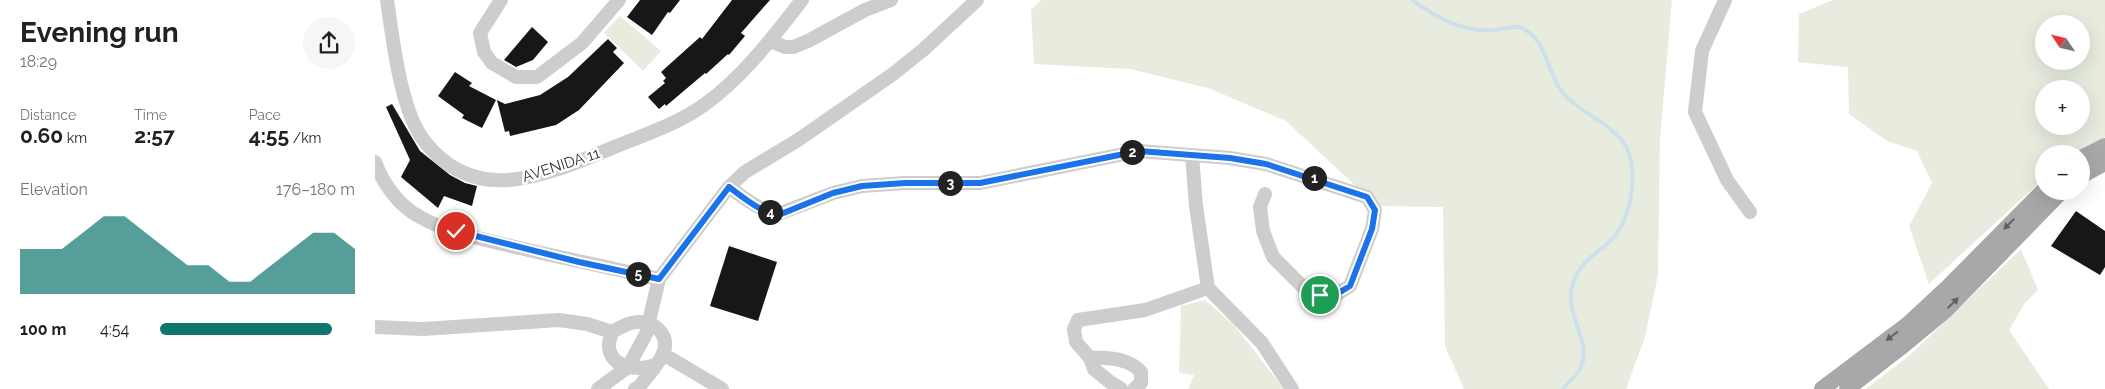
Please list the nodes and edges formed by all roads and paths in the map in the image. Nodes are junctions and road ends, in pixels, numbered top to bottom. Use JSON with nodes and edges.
{"nodes":[{"id":1,"x":387,"y":0,"type":"edge"},
{"id":2,"x":501,"y":0,"type":"edge"},
{"id":3,"x":619,"y":0,"type":"edge"},
{"id":4,"x":802,"y":0,"type":"edge"},
{"id":5,"x":891,"y":0,"type":"edge"},
{"id":6,"x":977,"y":0,"type":"edge"},
{"id":7,"x":1725,"y":0,"type":"edge"},
{"id":8,"x":770,"y":41,"type":"junction"},
{"id":9,"x":2105,"y":146,"type":"edge"},
{"id":10,"x":2090,"y":154,"type":"edge"},
{"id":11,"x":1192,"y":155,"type":"junction"},
{"id":12,"x":375,"y":162,"type":"edge"},
{"id":13,"x":2105,"y":163,"type":"edge"},
{"id":14,"x":2090,"y":171,"type":"edge"},
{"id":15,"x":729,"y":187,"type":"junction"},
{"id":16,"x":1265,"y":194,"type":"dead end"},
{"id":17,"x":2035,"y":199,"type":"edge"},
{"id":18,"x":2053,"y":200,"type":"edge"},
{"id":19,"x":1750,"y":212,"type":"dead end"},
{"id":20,"x":659,"y":279,"type":"junction"},
{"id":21,"x":1208,"y":288,"type":"junction"},
{"id":22,"x":648,"y":323,"type":"junction"},
{"id":23,"x":375,"y":327,"type":"edge"},
{"id":24,"x":612,"y":332,"type":"junction"},
{"id":25,"x":1090,"y":358,"type":"junction"},
{"id":26,"x":660,"y":359,"type":"junction"},
{"id":27,"x":628,"y":367,"type":"junction"},
{"id":28,"x":599,"y":389,"type":"edge"},
{"id":29,"x":635,"y":389,"type":"edge"},
{"id":30,"x":722,"y":389,"type":"edge"},
{"id":31,"x":1121,"y":389,"type":"edge"},
{"id":32,"x":1134,"y":389,"type":"edge"},
{"id":33,"x":1292,"y":389,"type":"edge"},
{"id":34,"x":1822,"y":389,"type":"edge"},
{"id":35,"x":1847,"y":389,"type":"edge"}],
"edges":[{"from":1,"to":8,"type":"street","name":"AVENIDA 11"},
{"from":2,"to":3,"type":"street"},
{"from":4,"to":8,"type":"street","name":"AVENIDA 11"},
{"from":5,"to":8,"type":"street"},
{"from":6,"to":15,"type":"street"},
{"from":7,"to":19,"type":"street"},
{"from":9,"to":10,"type":"main road"},
{"from":11,"to":15,"type":"street"},
{"from":11,"to":16,"type":"street"},
{"from":11,"to":21,"type":"street"},
{"from":12,"to":20,"type":"street"},
{"from":13,"to":14,"type":"main road"},
{"from":15,"to":20,"type":"street"},
{"from":17,"to":34,"type":"main road","one_way":true},
{"from":35,"to":18,"type":"main road","one_way":true},
{"from":20,"to":22,"type":"street"},
{"from":21,"to":25,"type":"street"},
{"from":21,"to":33,"type":"street"},
{"from":22,"to":24,"type":"street"},
{"from":22,"to":26,"type":"street"},
{"from":22,"to":27,"type":"street"},
{"from":23,"to":24,"type":"street"},
{"from":24,"to":27,"type":"street"},
{"from":25,"to":31,"type":"street"},
{"from":25,"to":32,"type":"street"},
{"from":26,"to":27,"type":"street"},
{"from":26,"to":29,"type":"street"},
{"from":26,"to":30,"type":"street"},
{"from":27,"to":28,"type":"street"}]}
